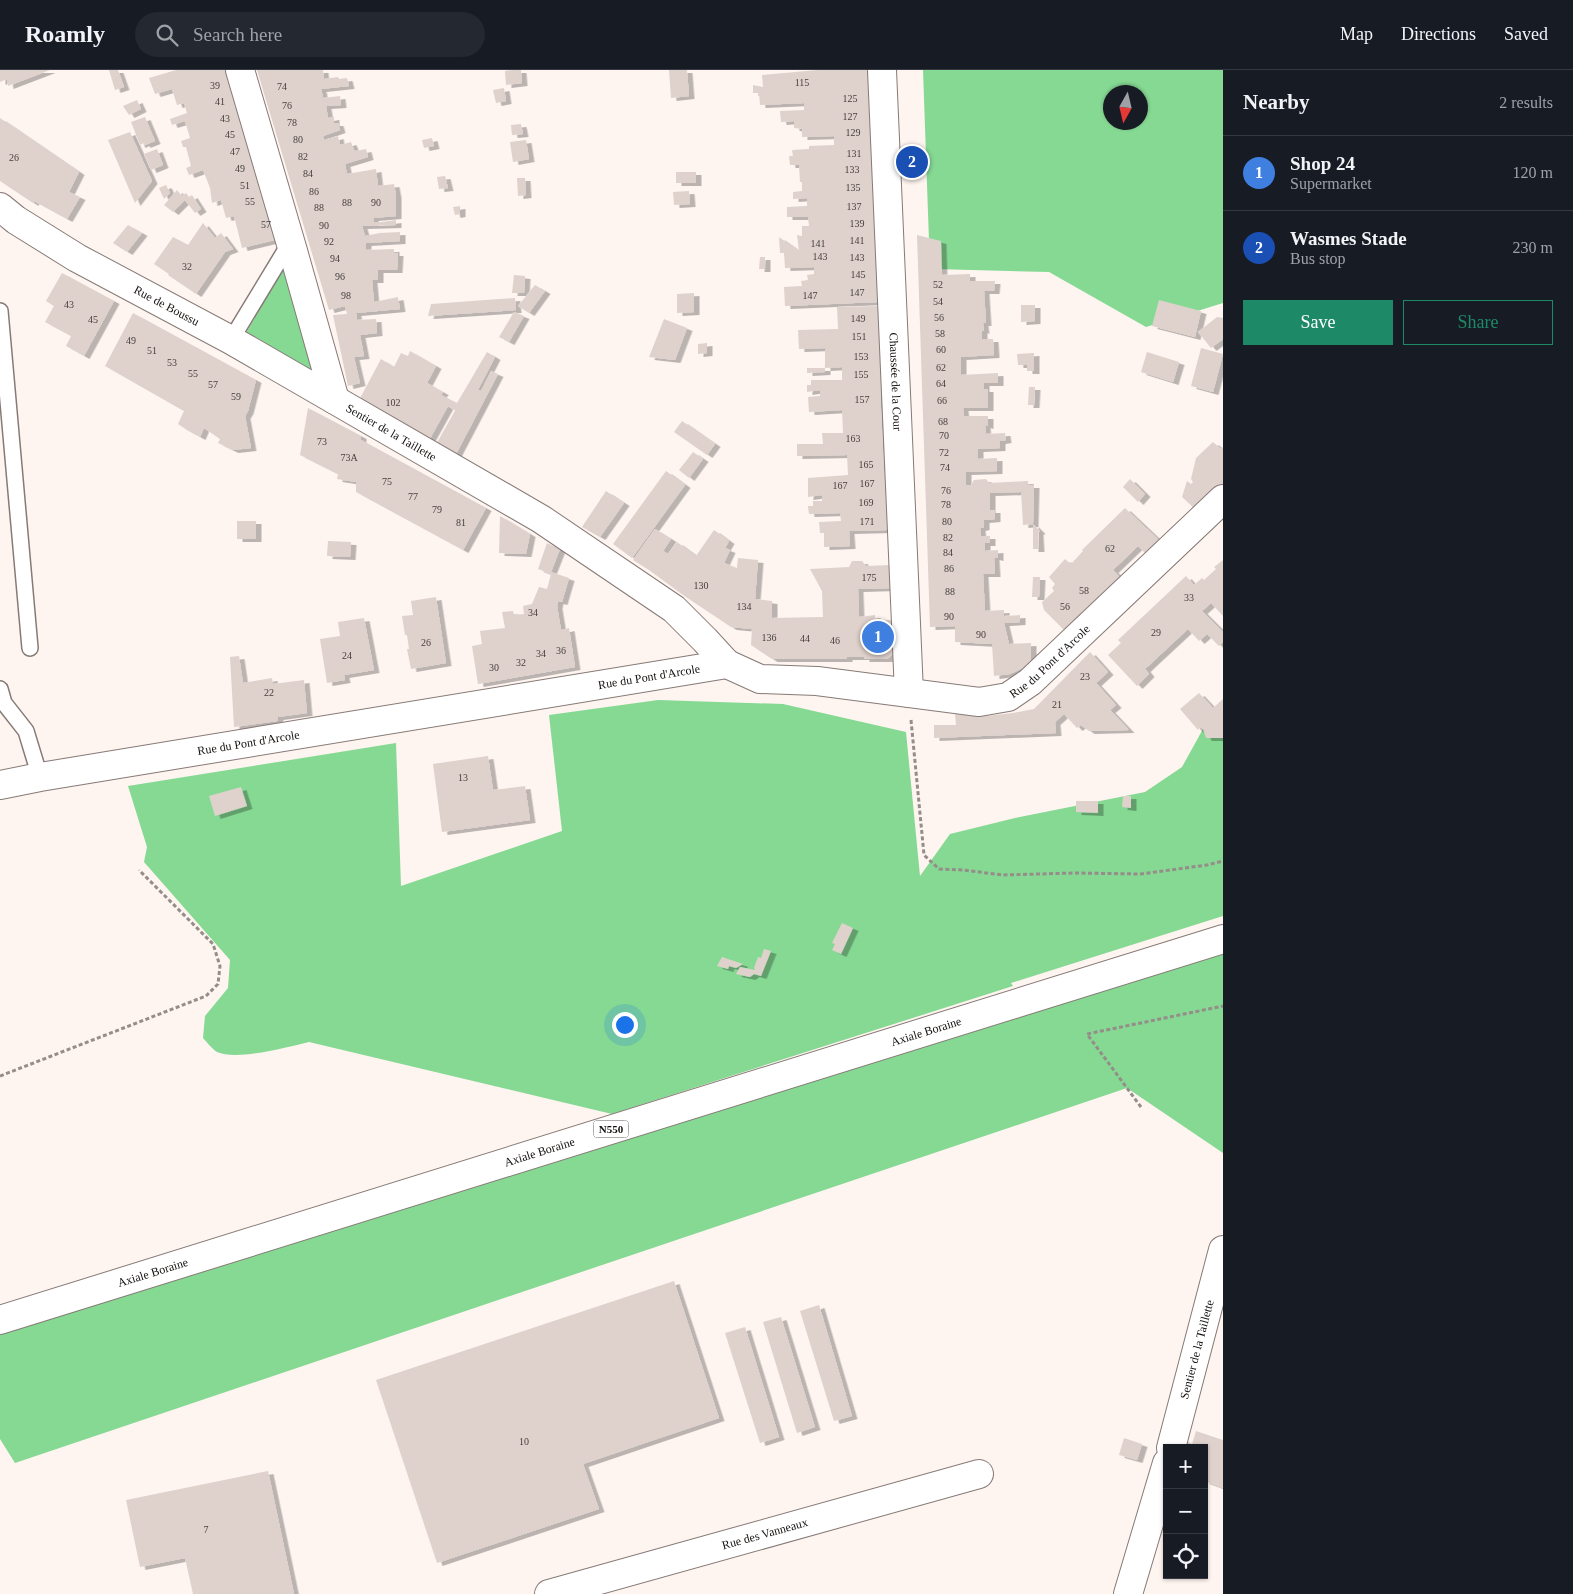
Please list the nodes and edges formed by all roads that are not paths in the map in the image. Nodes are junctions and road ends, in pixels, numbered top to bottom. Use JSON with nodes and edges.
{"nodes":[{"id":1,"x":240,"y":70,"type":"edge"},
{"id":2,"x":882,"y":70,"type":"edge"},
{"id":3,"x":0,"y":207,"type":"edge"},
{"id":4,"x":290,"y":241,"type":"junction"},
{"id":5,"x":0,"y":311,"type":"edge"},
{"id":6,"x":231,"y":340,"type":"junction"},
{"id":7,"x":335,"y":400,"type":"junction"},
{"id":8,"x":1223,"y":499,"type":"edge"},
{"id":9,"x":30,"y":648,"type":"dead end"},
{"id":10,"x":727,"y":664,"type":"junction"},
{"id":11,"x":0,"y":689,"type":"edge"},
{"id":12,"x":909,"y":693,"type":"junction"},
{"id":13,"x":40,"y":777,"type":"junction"},
{"id":14,"x":0,"y":785,"type":"edge"},
{"id":15,"x":1223,"y":939,"type":"edge"},
{"id":16,"x":1223,"y":1250,"type":"edge"},
{"id":17,"x":0,"y":1320,"type":"edge"},
{"id":18,"x":1172,"y":1444,"type":"edge"},
{"id":19,"x":979,"y":1474,"type":"dead end"},
{"id":20,"x":1163,"y":1476,"type":"edge"},
{"id":21,"x":549,"y":1594,"type":"edge"},
{"id":22,"x":1128,"y":1594,"type":"edge"}],
"edges":[{"from":1,"to":4,"type":"street","name":"Sentier de la Taillette"},
{"from":2,"to":12,"type":"street","name":"Chaussée de la Cour"},
{"from":3,"to":6,"type":"street","name":"Rue de Boussu"},
{"from":4,"to":6,"type":"lane"},
{"from":4,"to":7,"type":"street","name":"Sentier de la Taillette"},
{"from":5,"to":9,"type":"lane"},
{"from":6,"to":7,"type":"street","name":"Rue de Boussu"},
{"from":7,"to":10,"type":"street","name":"Sentier de la Taillette"},
{"from":8,"to":12,"type":"street","name":"Rue du Pont d'Arcole"},
{"from":10,"to":12,"type":"street","name":"Rue du Pont d'Arcole"},
{"from":10,"to":13,"type":"street","name":"Rue du Pont d'Arcole"},
{"from":11,"to":13,"type":"lane"},
{"from":13,"to":14,"type":"street","name":"Rue du Pont d'Arcole"},
{"from":15,"to":17,"type":"street","name":"Axiale Boraine","number":"N550"},
{"from":16,"to":18,"type":"street","name":"Sentier de la Taillette"},
{"from":19,"to":21,"type":"street","name":"Rue des Vanneaux"},
{"from":20,"to":22,"type":"street"}]}
